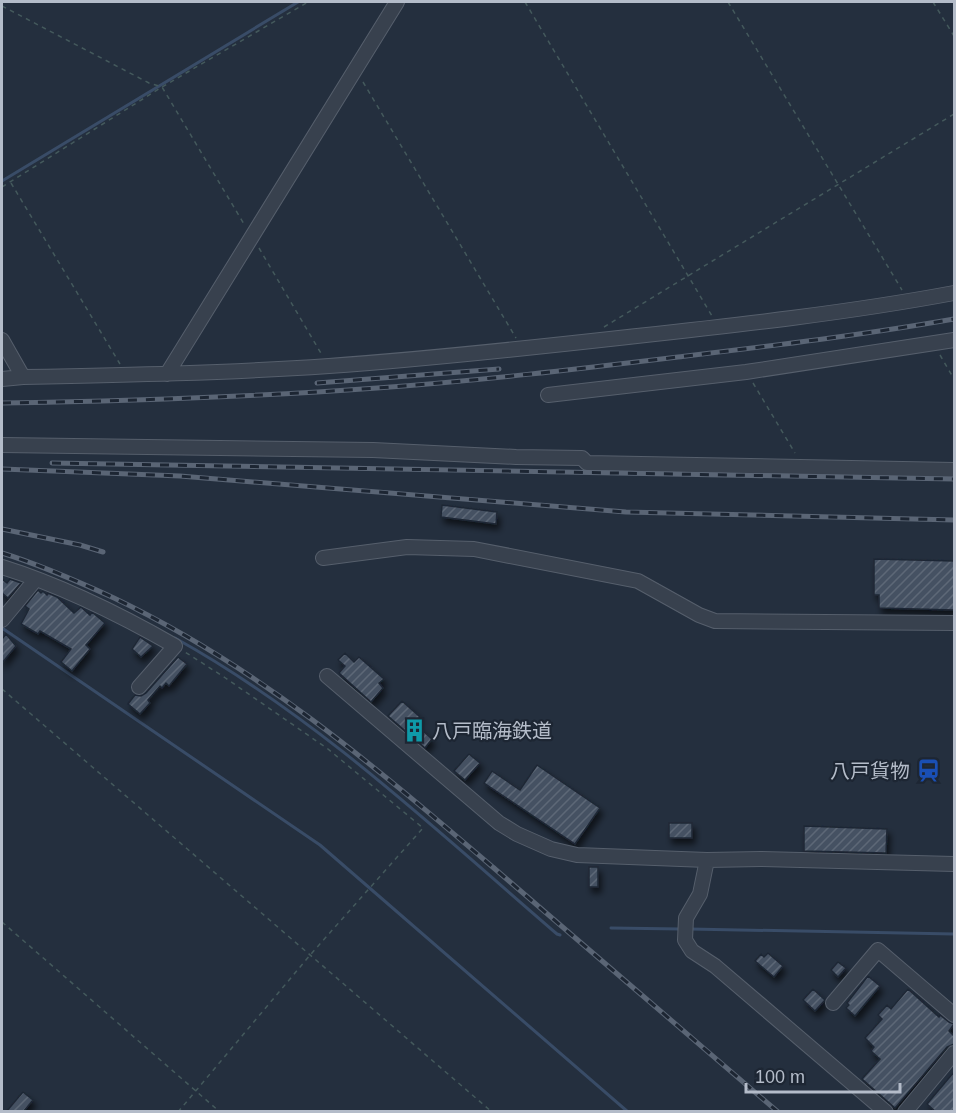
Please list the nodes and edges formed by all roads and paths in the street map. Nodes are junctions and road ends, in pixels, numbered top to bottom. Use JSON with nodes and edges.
{"nodes":[{"id":1,"x":308,"y":2,"type":"edge"},
{"id":2,"x":397,"y":2,"type":"edge"},
{"id":3,"x":525,"y":2,"type":"edge"},
{"id":4,"x":728,"y":2,"type":"edge"},
{"id":5,"x":933,"y":2,"type":"edge"},
{"id":6,"x":2,"y":6,"type":"edge"},
{"id":7,"x":954,"y":36,"type":"edge"},
{"id":8,"x":355,"y":68,"type":"junction"},
{"id":9,"x":162,"y":87,"type":"junction"},
{"id":10,"x":954,"y":114,"type":"edge"},
{"id":11,"x":11,"y":182,"type":"junction"},
{"id":12,"x":839,"y":184,"type":"junction"},
{"id":13,"x":2,"y":187,"type":"edge"},
{"id":14,"x":688,"y":276,"type":"junction"},
{"id":15,"x":954,"y":293,"type":"edge"},
{"id":16,"x":909,"y":301,"type":"junction"},
{"id":17,"x":719,"y":327,"type":"junction"},
{"id":18,"x":598,"y":330,"type":"dead end"},
{"id":19,"x":2,"y":340,"type":"edge"},
{"id":20,"x":954,"y":340,"type":"edge"},
{"id":21,"x":933,"y":344,"type":"junction"},
{"id":22,"x":523,"y":349,"type":"junction"},
{"id":23,"x":746,"y":372,"type":"junction"},
{"id":24,"x":167,"y":374,"type":"junction"},
{"id":25,"x":127,"y":375,"type":"junction"},
{"id":26,"x":23,"y":377,"type":"junction"},
{"id":27,"x":2,"y":379,"type":"edge"},
{"id":28,"x":954,"y":379,"type":"edge"},
{"id":29,"x":548,"y":395,"type":"dead end"},
{"id":30,"x":2,"y":445,"type":"edge"},
{"id":31,"x":804,"y":467,"type":"junction"},
{"id":32,"x":954,"y":470,"type":"edge"},
{"id":33,"x":323,"y":558,"type":"dead end"},
{"id":34,"x":2,"y":567,"type":"edge"},
{"id":35,"x":36,"y":579,"type":"junction"},
{"id":36,"x":2,"y":620,"type":"edge"},
{"id":37,"x":954,"y":623,"type":"edge"},
{"id":38,"x":175,"y":646,"type":"junction"},
{"id":39,"x":327,"y":676,"type":"dead end"},
{"id":40,"x":139,"y":687,"type":"dead end"},
{"id":41,"x":2,"y":688,"type":"edge"},
{"id":42,"x":707,"y":860,"type":"junction"},
{"id":43,"x":954,"y":864,"type":"edge"},
{"id":44,"x":2,"y":922,"type":"edge"},
{"id":45,"x":311,"y":954,"type":"junction"},
{"id":46,"x":832,"y":1003,"type":"dead end"},
{"id":47,"x":954,"y":1015,"type":"edge"},
{"id":48,"x":954,"y":1053,"type":"edge"},
{"id":49,"x":196,"y":1091,"type":"junction"},
{"id":50,"x":178,"y":1112,"type":"edge"},
{"id":51,"x":220,"y":1112,"type":"edge"},
{"id":52,"x":492,"y":1112,"type":"edge"},
{"id":53,"x":886,"y":1112,"type":"edge"},
{"id":54,"x":905,"y":1112,"type":"edge"}],
"edges":[{"from":1,"to":9,"type":"path"},
{"from":2,"to":8,"type":"street"},
{"from":3,"to":14,"type":"path"},
{"from":4,"to":12,"type":"path"},
{"from":5,"to":7,"type":"path"},
{"from":6,"to":9,"type":"path"},
{"from":8,"to":22,"type":"path"},
{"from":8,"to":24,"type":"street"},
{"from":9,"to":11,"type":"path"},
{"from":10,"to":12,"type":"path"},
{"from":11,"to":13,"type":"path"},
{"from":11,"to":25,"type":"path"},
{"from":12,"to":14,"type":"path"},
{"from":12,"to":16,"type":"path"},
{"from":14,"to":17,"type":"path"},
{"from":14,"to":18,"type":"path"},
{"from":15,"to":16,"type":"street"},
{"from":16,"to":17,"type":"street"},
{"from":17,"to":22,"type":"street"},
{"from":19,"to":26,"type":"street"},
{"from":20,"to":21,"type":"street"},
{"from":21,"to":23,"type":"street"},
{"from":21,"to":28,"type":"path"},
{"from":22,"to":24,"type":"street"},
{"from":23,"to":29,"type":"street"},
{"from":23,"to":31,"type":"path"},
{"from":24,"to":25,"type":"street"},
{"from":25,"to":26,"type":"street"},
{"from":26,"to":27,"type":"street"},
{"from":30,"to":31,"type":"street"},
{"from":31,"to":32,"type":"street"},
{"from":33,"to":37,"type":"street"},
{"from":34,"to":35,"type":"street"},
{"from":35,"to":36,"type":"street"},
{"from":35,"to":38,"type":"street"},
{"from":38,"to":40,"type":"street"},
{"from":38,"to":45,"type":"path"},
{"from":39,"to":42,"type":"street"},
{"from":41,"to":45,"type":"path"},
{"from":42,"to":43,"type":"street"},
{"from":42,"to":53,"type":"street"},
{"from":44,"to":49,"type":"path"},
{"from":45,"to":49,"type":"path"},
{"from":45,"to":52,"type":"path"},
{"from":46,"to":47,"type":"street"},
{"from":48,"to":54,"type":"street"},
{"from":49,"to":50,"type":"path"},
{"from":49,"to":51,"type":"path"}]}
